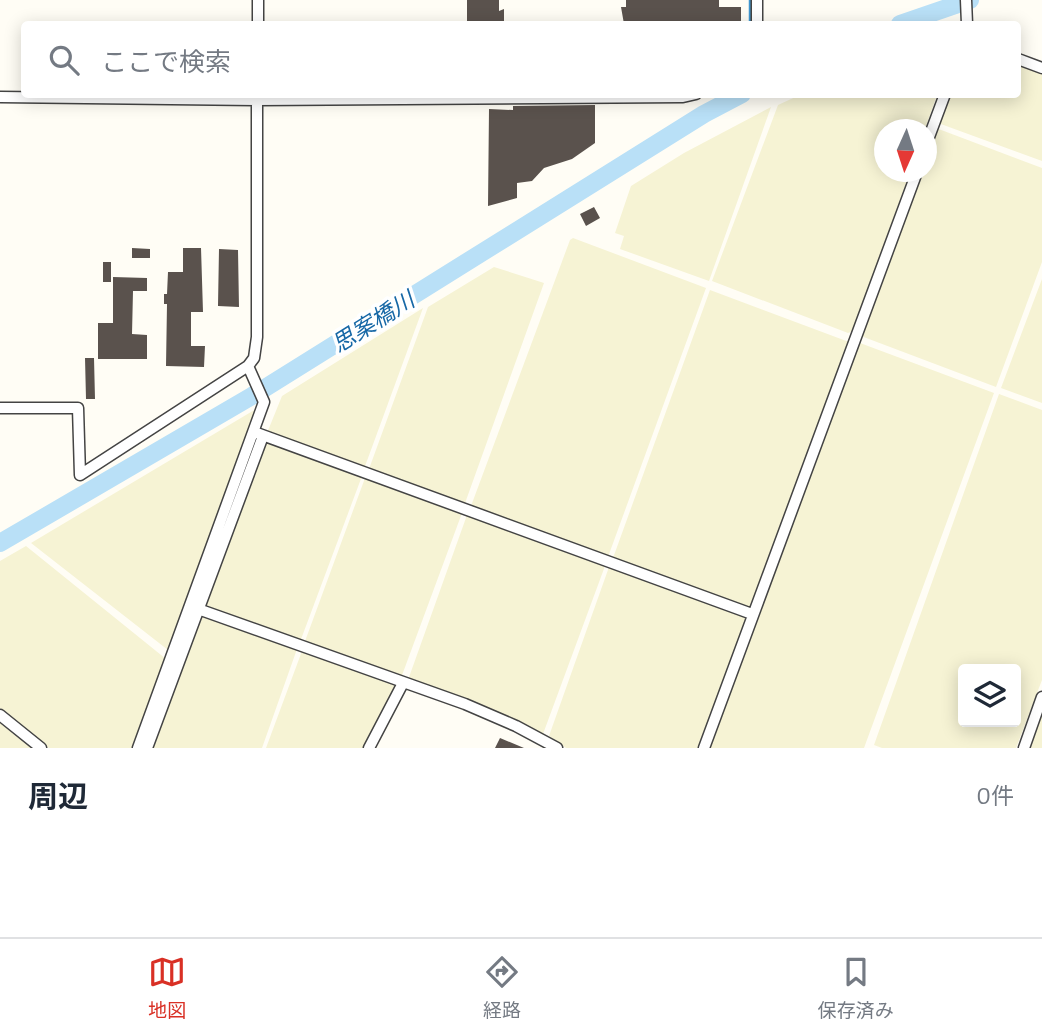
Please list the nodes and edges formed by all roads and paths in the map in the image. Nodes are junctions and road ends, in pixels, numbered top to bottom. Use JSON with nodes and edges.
{"nodes":[{"id":1,"x":258,"y":0,"type":"edge"},
{"id":2,"x":757,"y":0,"type":"edge"},
{"id":3,"x":966,"y":0,"type":"edge"},
{"id":4,"x":258,"y":21,"type":"edge"},
{"id":5,"x":757,"y":21,"type":"edge"},
{"id":6,"x":968,"y":21,"type":"edge"},
{"id":7,"x":1021,"y":60,"type":"edge"},
{"id":8,"x":1042,"y":68,"type":"edge"},
{"id":9,"x":0,"y":97,"type":"edge"},
{"id":10,"x":21,"y":97,"type":"edge"},
{"id":11,"x":257,"y":98,"type":"edge"},
{"id":12,"x":944,"y":98,"type":"edge"},
{"id":13,"x":936,"y":119,"type":"edge"},
{"id":14,"x":913,"y":182,"type":"edge"},
{"id":15,"x":250,"y":370,"type":"junction"},
{"id":16,"x":0,"y":408,"type":"edge"},
{"id":17,"x":259,"y":434,"type":"junction"},
{"id":18,"x":198,"y":609,"type":"junction"},
{"id":19,"x":752,"y":614,"type":"junction"},
{"id":20,"x":403,"y":683,"type":"junction"},
{"id":21,"x":1042,"y":697,"type":"edge"},
{"id":22,"x":0,"y":715,"type":"edge"},
{"id":23,"x":41,"y":748,"type":"edge"},
{"id":24,"x":138,"y":748,"type":"edge"},
{"id":25,"x":147,"y":748,"type":"edge"},
{"id":26,"x":369,"y":748,"type":"edge"},
{"id":27,"x":557,"y":748,"type":"edge"},
{"id":28,"x":704,"y":748,"type":"edge"},
{"id":29,"x":1024,"y":748,"type":"edge"}],
"edges":[{"from":1,"to":4,"type":"street"},
{"from":2,"to":5,"type":"street"},
{"from":3,"to":6,"type":"street"},
{"from":7,"to":8,"type":"street"},
{"from":9,"to":10,"type":"street"},
{"from":11,"to":15,"type":"street"},
{"from":12,"to":13,"type":"street"},
{"from":14,"to":19,"type":"street"},
{"from":15,"to":16,"type":"street"},
{"from":15,"to":17,"type":"street"},
{"from":17,"to":18,"type":"street"},
{"from":17,"to":19,"type":"street"},
{"from":17,"to":24,"type":"street"},
{"from":18,"to":20,"type":"street"},
{"from":18,"to":25,"type":"street"},
{"from":19,"to":28,"type":"street"},
{"from":20,"to":26,"type":"street"},
{"from":20,"to":27,"type":"street"},
{"from":21,"to":29,"type":"street"},
{"from":22,"to":23,"type":"street"}]}
